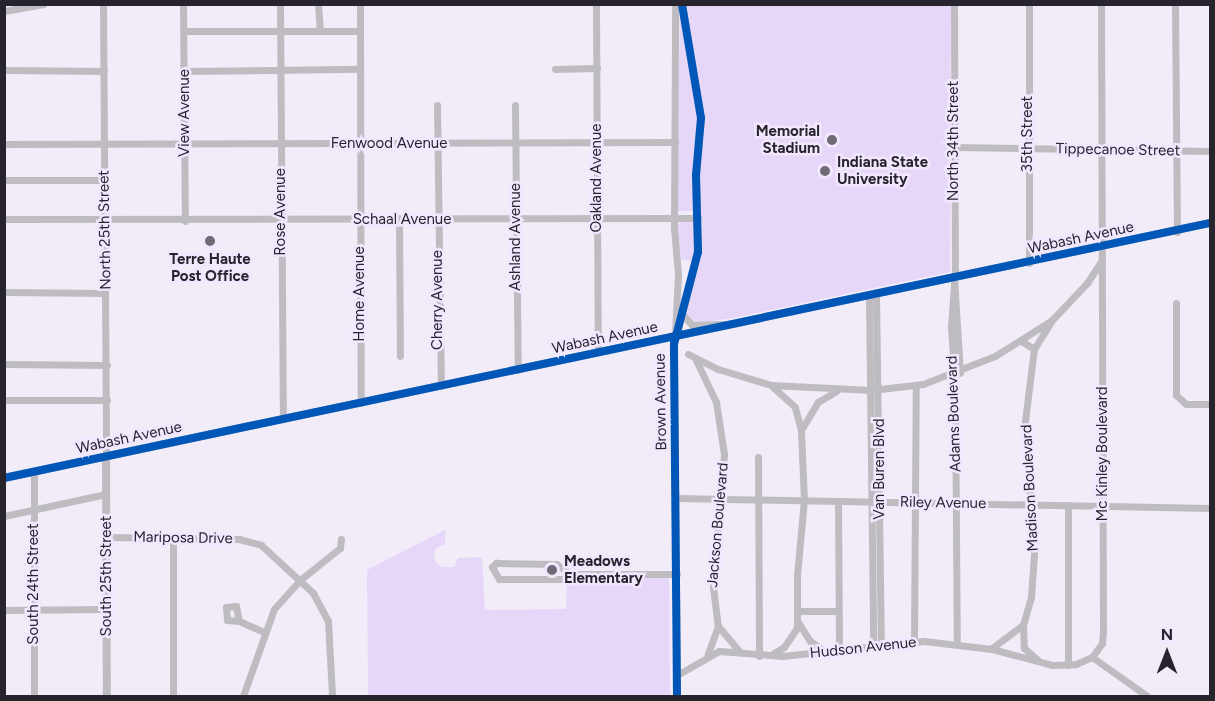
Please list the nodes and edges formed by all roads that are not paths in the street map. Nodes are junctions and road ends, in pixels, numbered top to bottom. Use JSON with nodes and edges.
{"nodes":[{"id":1,"x":43,"y":4,"type":"edge"},
{"id":2,"x":103,"y":4,"type":"edge"},
{"id":3,"x":183,"y":4,"type":"edge"},
{"id":4,"x":280,"y":4,"type":"edge"},
{"id":5,"x":318,"y":4,"type":"edge"},
{"id":6,"x":360,"y":4,"type":"edge"},
{"id":7,"x":597,"y":4,"type":"edge"},
{"id":8,"x":675,"y":4,"type":"edge"},
{"id":9,"x":682,"y":4,"type":"edge"},
{"id":10,"x":954,"y":4,"type":"edge"},
{"id":11,"x":1029,"y":4,"type":"edge"},
{"id":12,"x":1101,"y":4,"type":"edge"},
{"id":13,"x":1175,"y":4,"type":"edge"},
{"id":14,"x":4,"y":11,"type":"edge"},
{"id":15,"x":320,"y":31,"type":"junction"},
{"id":16,"x":359,"y":31,"type":"junction"},
{"id":17,"x":184,"y":32,"type":"junction"},
{"id":18,"x":281,"y":32,"type":"junction"},
{"id":19,"x":597,"y":68,"type":"junction"},
{"id":20,"x":360,"y":69,"type":"junction"},
{"id":21,"x":555,"y":69,"type":"dead end"},
{"id":22,"x":4,"y":70,"type":"edge"},
{"id":23,"x":282,"y":70,"type":"junction"},
{"id":24,"x":104,"y":71,"type":"junction"},
{"id":25,"x":185,"y":71,"type":"junction"},
{"id":26,"x":437,"y":105,"type":"dead end"},
{"id":27,"x":515,"y":105,"type":"dead end"},
{"id":28,"x":675,"y":142,"type":"junction"},
{"id":29,"x":597,"y":143,"type":"junction"},
{"id":30,"x":4,"y":144,"type":"edge"},
{"id":31,"x":103,"y":144,"type":"junction"},
{"id":32,"x":281,"y":144,"type":"junction"},
{"id":33,"x":360,"y":144,"type":"junction"},
{"id":34,"x":438,"y":144,"type":"junction"},
{"id":35,"x":515,"y":144,"type":"junction"},
{"id":36,"x":185,"y":145,"type":"junction"},
{"id":37,"x":954,"y":147,"type":"junction"},
{"id":38,"x":1028,"y":148,"type":"junction"},
{"id":39,"x":1102,"y":150,"type":"junction"},
{"id":40,"x":1176,"y":150,"type":"junction"},
{"id":41,"x":1210,"y":151,"type":"edge"},
{"id":42,"x":4,"y":180,"type":"edge"},
{"id":43,"x":104,"y":180,"type":"junction"},
{"id":44,"x":597,"y":218,"type":"junction"},
{"id":45,"x":674,"y":218,"type":"junction"},
{"id":46,"x":698,"y":218,"type":"junction"},
{"id":47,"x":4,"y":219,"type":"edge"},
{"id":48,"x":516,"y":219,"type":"junction"},
{"id":49,"x":105,"y":220,"type":"junction"},
{"id":50,"x":281,"y":220,"type":"junction"},
{"id":51,"x":360,"y":220,"type":"junction"},
{"id":52,"x":399,"y":220,"type":"junction"},
{"id":53,"x":438,"y":220,"type":"junction"},
{"id":54,"x":185,"y":221,"type":"junction"},
{"id":55,"x":1210,"y":223,"type":"edge"},
{"id":56,"x":1177,"y":232,"type":"junction"},
{"id":57,"x":1102,"y":248,"type":"junction"},
{"id":58,"x":1102,"y":259,"type":"junction"},
{"id":59,"x":1029,"y":263,"type":"junction"},
{"id":60,"x":678,"y":266,"type":"junction"},
{"id":61,"x":694,"y":266,"type":"junction"},
{"id":62,"x":954,"y":278,"type":"junction"},
{"id":63,"x":1088,"y":283,"type":"junction"},
{"id":64,"x":4,"y":292,"type":"edge"},
{"id":65,"x":682,"y":292,"type":"junction"},
{"id":66,"x":1102,"y":292,"type":"junction"},
{"id":67,"x":105,"y":293,"type":"junction"},
{"id":68,"x":873,"y":295,"type":"junction"},
{"id":69,"x":1176,"y":303,"type":"dead end"},
{"id":70,"x":681,"y":312,"type":"junction"},
{"id":71,"x":1052,"y":320,"type":"junction"},
{"id":72,"x":736,"y":323,"type":"junction"},
{"id":73,"x":954,"y":327,"type":"junction"},
{"id":74,"x":675,"y":336,"type":"junction"},
{"id":75,"x":1021,"y":342,"type":"junction"},
{"id":76,"x":1035,"y":350,"type":"junction"},
{"id":77,"x":598,"y":352,"type":"junction"},
{"id":78,"x":400,"y":356,"type":"dead end"},
{"id":79,"x":4,"y":364,"type":"edge"},
{"id":80,"x":107,"y":365,"type":"junction"},
{"id":81,"x":718,"y":369,"type":"junction"},
{"id":82,"x":518,"y":370,"type":"junction"},
{"id":83,"x":960,"y":372,"type":"junction"},
{"id":84,"x":952,"y":375,"type":"junction"},
{"id":85,"x":707,"y":380,"type":"junction"},
{"id":86,"x":955,"y":384,"type":"junction"},
{"id":87,"x":771,"y":385,"type":"junction"},
{"id":88,"x":916,"y":385,"type":"junction"},
{"id":89,"x":441,"y":386,"type":"junction"},
{"id":90,"x":838,"y":390,"type":"junction"},
{"id":91,"x":876,"y":390,"type":"junction"},
{"id":92,"x":4,"y":400,"type":"edge"},
{"id":93,"x":107,"y":400,"type":"junction"},
{"id":94,"x":361,"y":403,"type":"junction"},
{"id":95,"x":1210,"y":404,"type":"edge"},
{"id":96,"x":283,"y":419,"type":"junction"},
{"id":97,"x":801,"y":430,"type":"junction"},
{"id":98,"x":106,"y":456,"type":"junction"},
{"id":99,"x":758,"y":457,"type":"dead end"},
{"id":100,"x":34,"y":472,"type":"junction"},
{"id":101,"x":4,"y":478,"type":"edge"},
{"id":102,"x":106,"y":494,"type":"junction"},
{"id":103,"x":676,"y":498,"type":"junction"},
{"id":104,"x":722,"y":499,"type":"junction"},
{"id":105,"x":759,"y":500,"type":"junction"},
{"id":106,"x":804,"y":500,"type":"junction"},
{"id":107,"x":838,"y":502,"type":"junction"},
{"id":108,"x":877,"y":502,"type":"junction"},
{"id":109,"x":914,"y":502,"type":"junction"},
{"id":110,"x":956,"y":503,"type":"junction"},
{"id":111,"x":1030,"y":504,"type":"junction"},
{"id":112,"x":1068,"y":505,"type":"junction"},
{"id":113,"x":1103,"y":506,"type":"junction"},
{"id":114,"x":1210,"y":508,"type":"edge"},
{"id":115,"x":34,"y":509,"type":"junction"},
{"id":116,"x":4,"y":516,"type":"edge"},
{"id":117,"x":106,"y":537,"type":"junction"},
{"id":118,"x":173,"y":538,"type":"junction"},
{"id":119,"x":341,"y":539,"type":"dead end"},
{"id":120,"x":571,"y":574,"type":"junction"},
{"id":121,"x":676,"y":574,"type":"junction"},
{"id":122,"x":300,"y":580,"type":"junction"},
{"id":123,"x":34,"y":609,"type":"junction"},
{"id":124,"x":107,"y":609,"type":"junction"},
{"id":125,"x":4,"y":610,"type":"edge"},
{"id":126,"x":836,"y":610,"type":"junction"},
{"id":127,"x":797,"y":611,"type":"junction"},
{"id":128,"x":239,"y":621,"type":"dead end"},
{"id":129,"x":798,"y":622,"type":"junction"},
{"id":130,"x":1023,"y":625,"type":"junction"},
{"id":131,"x":718,"y":626,"type":"junction"},
{"id":132,"x":264,"y":632,"type":"junction"},
{"id":133,"x":914,"y":642,"type":"junction"},
{"id":134,"x":957,"y":644,"type":"junction"},
{"id":135,"x":877,"y":645,"type":"junction"},
{"id":136,"x":992,"y":649,"type":"junction"},
{"id":137,"x":839,"y":650,"type":"junction"},
{"id":138,"x":825,"y":651,"type":"junction"},
{"id":139,"x":739,"y":652,"type":"junction"},
{"id":140,"x":708,"y":654,"type":"junction"},
{"id":141,"x":759,"y":656,"type":"junction"},
{"id":142,"x":770,"y":656,"type":"junction"},
{"id":143,"x":1092,"y":657,"type":"junction"},
{"id":144,"x":1039,"y":662,"type":"junction"},
{"id":145,"x":1068,"y":665,"type":"junction"},
{"id":146,"x":677,"y":675,"type":"junction"},
{"id":147,"x":34,"y":696,"type":"edge"},
{"id":148,"x":107,"y":696,"type":"edge"},
{"id":149,"x":173,"y":696,"type":"edge"},
{"id":150,"x":243,"y":696,"type":"edge"},
{"id":151,"x":333,"y":696,"type":"edge"},
{"id":152,"x":677,"y":696,"type":"edge"},
{"id":153,"x":1147,"y":696,"type":"edge"}],
"edges":[{"from":1,"to":14,"type":"street"},
{"from":2,"to":24,"type":"street","name":"North 25th Street"},
{"from":3,"to":17,"type":"street","name":"View Avenue"},
{"from":4,"to":18,"type":"street","name":"Rose Avenue"},
{"from":5,"to":15,"type":"street"},
{"from":6,"to":16,"type":"street","name":"Home Avenue"},
{"from":7,"to":19,"type":"street","name":"Oakland Avenue"},
{"from":8,"to":28,"type":"street","name":"Brown Avenue"},
{"from":9,"to":46,"type":"street","name":"Brown Avenue"},
{"from":10,"to":37,"type":"street","name":"North 34th Street"},
{"from":11,"to":38,"type":"street","name":"35th Street"},
{"from":12,"to":39,"type":"street","name":"Mc Kinley Boulevard"},
{"from":13,"to":40,"type":"street"},
{"from":15,"to":16,"type":"street"},
{"from":15,"to":18,"type":"street"},
{"from":16,"to":20,"type":"street","name":"Home Avenue"},
{"from":17,"to":18,"type":"street"},
{"from":17,"to":25,"type":"street","name":"View Avenue"},
{"from":18,"to":23,"type":"street","name":"Rose Avenue"},
{"from":19,"to":21,"type":"street"},
{"from":19,"to":29,"type":"street","name":"Oakland Avenue"},
{"from":20,"to":23,"type":"street"},
{"from":20,"to":33,"type":"street","name":"Home Avenue"},
{"from":22,"to":24,"type":"street"},
{"from":23,"to":25,"type":"street"},
{"from":23,"to":32,"type":"street","name":"Rose Avenue"},
{"from":24,"to":31,"type":"street","name":"North 25th Street"},
{"from":25,"to":36,"type":"street","name":"View Avenue"},
{"from":26,"to":34,"type":"street","name":"Cherry Avenue"},
{"from":27,"to":35,"type":"street","name":"Ashland Avenue"},
{"from":28,"to":29,"type":"street","name":"Fenwood Avenue"},
{"from":28,"to":45,"type":"street","name":"Brown Avenue"},
{"from":29,"to":35,"type":"street","name":"Fenwood Avenue"},
{"from":29,"to":44,"type":"street","name":"Oakland Avenue"},
{"from":30,"to":31,"type":"street"},
{"from":31,"to":36,"type":"street","name":"Fenwood Avenue"},
{"from":31,"to":43,"type":"street","name":"North 25th Street"},
{"from":32,"to":33,"type":"street","name":"Fenwood Avenue"},
{"from":32,"to":36,"type":"street","name":"Fenwood Avenue"},
{"from":32,"to":50,"type":"street","name":"Rose Avenue"},
{"from":33,"to":34,"type":"street","name":"Fenwood Avenue"},
{"from":33,"to":51,"type":"street","name":"Home Avenue"},
{"from":34,"to":35,"type":"street","name":"Fenwood Avenue"},
{"from":34,"to":53,"type":"street","name":"Cherry Avenue"},
{"from":35,"to":48,"type":"street","name":"Ashland Avenue"},
{"from":36,"to":54,"type":"street","name":"View Avenue"},
{"from":37,"to":38,"type":"street","name":"Tippecanoe Street"},
{"from":37,"to":62,"type":"street","name":"North 34th Street"},
{"from":38,"to":39,"type":"street","name":"Tippecanoe Street"},
{"from":38,"to":59,"type":"street","name":"35th Street"},
{"from":39,"to":40,"type":"street","name":"Tippecanoe Street"},
{"from":39,"to":57,"type":"street","name":"Mc Kinley Boulevard"},
{"from":40,"to":41,"type":"street","name":"Tippecanoe Street"},
{"from":40,"to":56,"type":"street"},
{"from":42,"to":43,"type":"street"},
{"from":43,"to":49,"type":"street","name":"North 25th Street"},
{"from":44,"to":45,"type":"street","name":"Schaal Avenue"},
{"from":44,"to":48,"type":"street","name":"Schaal Avenue"},
{"from":44,"to":77,"type":"street","name":"Oakland Avenue"},
{"from":45,"to":46,"type":"street","name":"Schaal Avenue"},
{"from":45,"to":60,"type":"street","name":"Brown Avenue"},
{"from":46,"to":61,"type":"street","name":"Brown Avenue"},
{"from":47,"to":49,"type":"street","name":"Schaal Avenue"},
{"from":48,"to":53,"type":"street","name":"Schaal Avenue"},
{"from":48,"to":82,"type":"street","name":"Ashland Avenue"},
{"from":49,"to":54,"type":"street","name":"Schaal Avenue"},
{"from":49,"to":67,"type":"street","name":"North 25th Street"},
{"from":50,"to":51,"type":"street","name":"Schaal Avenue"},
{"from":50,"to":54,"type":"street","name":"Schaal Avenue"},
{"from":50,"to":96,"type":"street","name":"Rose Avenue"},
{"from":51,"to":52,"type":"street","name":"Schaal Avenue"},
{"from":51,"to":94,"type":"street","name":"Home Avenue"},
{"from":52,"to":53,"type":"street","name":"Schaal Avenue"},
{"from":52,"to":78,"type":"street"},
{"from":53,"to":89,"type":"street","name":"Cherry Avenue"},
{"from":55,"to":56,"type":"main road","name":"Wabash Avenue"},
{"from":56,"to":57,"type":"main road","name":"Wabash Avenue"},
{"from":57,"to":58,"type":"street","name":"Mc Kinley Boulevard"},
{"from":57,"to":59,"type":"main road","name":"Wabash Avenue"},
{"from":58,"to":63,"type":"street"},
{"from":58,"to":66,"type":"street","name":"Mc Kinley Boulevard"},
{"from":59,"to":62,"type":"main road","name":"Wabash Avenue"},
{"from":60,"to":61,"type":"street"},
{"from":60,"to":65,"type":"street","name":"Brown Avenue"},
{"from":61,"to":65,"type":"street","name":"Brown Avenue"},
{"from":62,"to":68,"type":"main road","name":"Wabash Avenue"},
{"from":62,"to":73,"type":"street","name":"Adams Boulevard"},
{"from":63,"to":66,"type":"street"},
{"from":63,"to":71,"type":"street"},
{"from":64,"to":67,"type":"street"},
{"from":65,"to":70,"type":"street","name":"Brown Avenue"},
{"from":65,"to":74,"type":"street","name":"Brown Avenue"},
{"from":66,"to":113,"type":"street","name":"Mc Kinley Boulevard"},
{"from":67,"to":80,"type":"street","name":"North 25th Street"},
{"from":68,"to":72,"type":"main road","name":"Wabash Avenue"},
{"from":68,"to":91,"type":"street"},
{"from":69,"to":95,"type":"street"},
{"from":70,"to":72,"type":"street"},
{"from":70,"to":74,"type":"street","name":"Brown Avenue"},
{"from":71,"to":75,"type":"street"},
{"from":71,"to":76,"type":"street","name":"Madison Boulevard"},
{"from":72,"to":74,"type":"main road","name":"Wabash Avenue"},
{"from":73,"to":83,"type":"street"},
{"from":73,"to":84,"type":"street","name":"Adams Boulevard"},
{"from":74,"to":77,"type":"main road","name":"Wabash Avenue"},
{"from":74,"to":103,"type":"street","name":"Brown Avenue"},
{"from":75,"to":76,"type":"street"},
{"from":75,"to":83,"type":"street"},
{"from":76,"to":111,"type":"street","name":"Madison Boulevard"},
{"from":77,"to":82,"type":"main road","name":"Wabash Avenue"},
{"from":79,"to":80,"type":"street"},
{"from":80,"to":93,"type":"street","name":"North 25th Street"},
{"from":81,"to":85,"type":"street"},
{"from":81,"to":85,"type":"street","name":"Jackson Boulevard"},
{"from":81,"to":87,"type":"street"},
{"from":82,"to":89,"type":"main road","name":"Wabash Avenue"},
{"from":83,"to":84,"type":"street"},
{"from":83,"to":86,"type":"street"},
{"from":84,"to":86,"type":"street","name":"Adams Boulevard"},
{"from":84,"to":88,"type":"street"},
{"from":85,"to":104,"type":"street","name":"Jackson Boulevard"},
{"from":86,"to":110,"type":"street","name":"Adams Boulevard"},
{"from":87,"to":90,"type":"street"},
{"from":87,"to":97,"type":"street"},
{"from":88,"to":91,"type":"street"},
{"from":88,"to":109,"type":"street"},
{"from":89,"to":94,"type":"main road","name":"Wabash Avenue"},
{"from":90,"to":91,"type":"street"},
{"from":90,"to":97,"type":"street"},
{"from":91,"to":108,"type":"street"},
{"from":92,"to":93,"type":"street"},
{"from":93,"to":98,"type":"street","name":"North 25th Street"},
{"from":94,"to":96,"type":"main road","name":"Wabash Avenue"},
{"from":96,"to":98,"type":"main road","name":"Wabash Avenue"},
{"from":97,"to":106,"type":"street"},
{"from":98,"to":100,"type":"main road","name":"Wabash Avenue"},
{"from":98,"to":102,"type":"main road","name":"South 25th Street"},
{"from":99,"to":105,"type":"street"},
{"from":100,"to":101,"type":"main road","name":"Wabash Avenue"},
{"from":100,"to":115,"type":"street","name":"South 24th Street"},
{"from":102,"to":115,"type":"street"},
{"from":102,"to":117,"type":"main road","name":"South 25th Street"},
{"from":103,"to":104,"type":"street","name":"Riley Avenue"},
{"from":103,"to":121,"type":"street","name":"Brown Avenue"},
{"from":104,"to":105,"type":"street","name":"Riley Avenue"},
{"from":104,"to":131,"type":"street","name":"Jackson Boulevard"},
{"from":105,"to":106,"type":"street","name":"Riley Avenue"},
{"from":105,"to":141,"type":"street"},
{"from":106,"to":107,"type":"street","name":"Riley Avenue"},
{"from":106,"to":127,"type":"street"},
{"from":107,"to":108,"type":"street","name":"Riley Avenue"},
{"from":107,"to":126,"type":"street"},
{"from":108,"to":109,"type":"street","name":"Riley Avenue"},
{"from":108,"to":135,"type":"street"},
{"from":109,"to":110,"type":"street","name":"Riley Avenue"},
{"from":109,"to":133,"type":"street"},
{"from":110,"to":111,"type":"street","name":"Riley Avenue"},
{"from":110,"to":134,"type":"street","name":"Adams Boulevard"},
{"from":111,"to":112,"type":"street","name":"Riley Avenue"},
{"from":111,"to":130,"type":"street","name":"Madison Boulevard"},
{"from":112,"to":113,"type":"street","name":"Riley Avenue"},
{"from":112,"to":145,"type":"street"},
{"from":113,"to":114,"type":"street","name":"Riley Avenue"},
{"from":113,"to":143,"type":"street","name":"Mc Kinley Boulevard"},
{"from":115,"to":116,"type":"street"},
{"from":115,"to":123,"type":"street","name":"South 24th Street"},
{"from":117,"to":118,"type":"street","name":"Mariposa Drive"},
{"from":117,"to":124,"type":"main road","name":"South 25th Street"},
{"from":118,"to":122,"type":"street","name":"Mariposa Drive"},
{"from":118,"to":149,"type":"street"},
{"from":119,"to":122,"type":"street"},
{"from":120,"to":120,"type":"street"},
{"from":120,"to":121,"type":"street"},
{"from":121,"to":146,"type":"street","name":"Brown Avenue"},
{"from":122,"to":132,"type":"street"},
{"from":122,"to":151,"type":"street","name":"Mariposa Drive"},
{"from":123,"to":124,"type":"street"},
{"from":123,"to":125,"type":"street"},
{"from":123,"to":147,"type":"street","name":"South 24th Street"},
{"from":124,"to":148,"type":"main road","name":"South 25th Street"},
{"from":126,"to":127,"type":"street"},
{"from":126,"to":137,"type":"street"},
{"from":127,"to":129,"type":"street"},
{"from":128,"to":132,"type":"street"},
{"from":129,"to":138,"type":"street"},
{"from":129,"to":142,"type":"street"},
{"from":130,"to":136,"type":"street"},
{"from":130,"to":144,"type":"street","name":"Madison Boulevard"},
{"from":131,"to":139,"type":"street","name":"Jackson Boulevard"},
{"from":131,"to":140,"type":"street"},
{"from":132,"to":150,"type":"street"},
{"from":133,"to":134,"type":"street","name":"Hudson Avenue"},
{"from":133,"to":135,"type":"street","name":"Hudson Avenue"},
{"from":134,"to":136,"type":"street","name":"Hudson Avenue"},
{"from":135,"to":137,"type":"street","name":"Hudson Avenue"},
{"from":136,"to":144,"type":"street","name":"Hudson Avenue"},
{"from":137,"to":138,"type":"street","name":"Hudson Avenue"},
{"from":138,"to":142,"type":"street","name":"Hudson Avenue"},
{"from":139,"to":140,"type":"street","name":"Hudson Avenue"},
{"from":139,"to":141,"type":"street","name":"Hudson Avenue"},
{"from":140,"to":146,"type":"street"},
{"from":141,"to":142,"type":"street","name":"Hudson Avenue"},
{"from":143,"to":145,"type":"street","name":"Hudson Avenue"},
{"from":143,"to":153,"type":"street"},
{"from":144,"to":145,"type":"street","name":"Hudson Avenue"},
{"from":146,"to":152,"type":"street","name":"Brown Avenue"}]}
